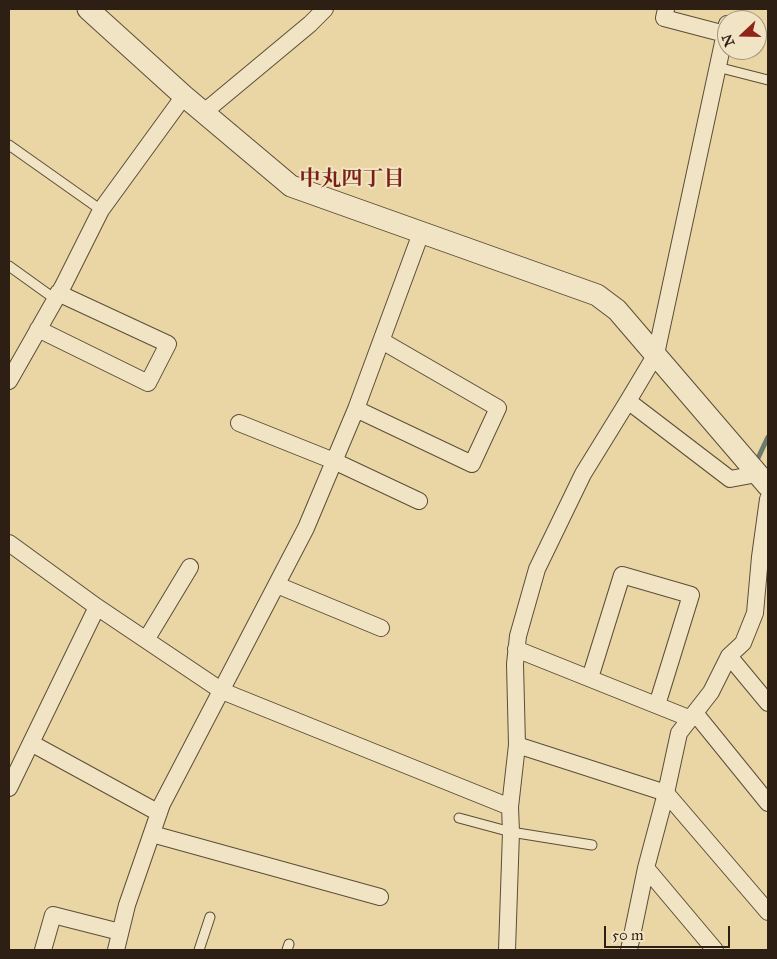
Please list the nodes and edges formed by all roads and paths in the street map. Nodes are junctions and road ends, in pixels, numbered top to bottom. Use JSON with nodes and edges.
{"nodes":[{"id":1,"x":88,"y":9,"type":"edge"},
{"id":2,"x":324,"y":9,"type":"edge"},
{"id":3,"x":666,"y":9,"type":"edge"},
{"id":4,"x":717,"y":25,"type":"edge"},
{"id":5,"x":719,"y":60,"type":"edge"},
{"id":6,"x":717,"y":67,"type":"junction"},
{"id":7,"x":768,"y":80,"type":"edge"},
{"id":8,"x":184,"y":96,"type":"junction"},
{"id":9,"x":203,"y":112,"type":"junction"},
{"id":10,"x":9,"y":145,"type":"edge"},
{"id":11,"x":100,"y":210,"type":"junction"},
{"id":12,"x":420,"y":233,"type":"junction"},
{"id":13,"x":9,"y":266,"type":"edge"},
{"id":14,"x":57,"y":296,"type":"junction"},
{"id":15,"x":38,"y":329,"type":"junction"},
{"id":16,"x":382,"y":341,"type":"junction"},
{"id":17,"x":656,"y":354,"type":"junction"},
{"id":18,"x":9,"y":381,"type":"edge"},
{"id":19,"x":628,"y":401,"type":"junction"},
{"id":20,"x":356,"y":409,"type":"junction"},
{"id":21,"x":239,"y":423,"type":"dead end"},
{"id":22,"x":334,"y":461,"type":"junction"},
{"id":23,"x":763,"y":480,"type":"edge"},
{"id":24,"x":768,"y":499,"type":"edge"},
{"id":25,"x":419,"y":500,"type":"dead end"},
{"id":26,"x":9,"y":543,"type":"edge"},
{"id":27,"x":190,"y":566,"type":"dead end"},
{"id":28,"x":277,"y":585,"type":"junction"},
{"id":29,"x":756,"y":587,"type":"junction"},
{"id":30,"x":768,"y":601,"type":"edge"},
{"id":31,"x":97,"y":607,"type":"junction"},
{"id":32,"x":381,"y":628,"type":"dead end"},
{"id":33,"x":146,"y":640,"type":"junction"},
{"id":34,"x":516,"y":649,"type":"junction"},
{"id":35,"x":728,"y":656,"type":"junction"},
{"id":36,"x":590,"y":678,"type":"junction"},
{"id":37,"x":222,"y":691,"type":"junction"},
{"id":38,"x":768,"y":703,"type":"edge"},
{"id":39,"x":657,"y":705,"type":"junction"},
{"id":40,"x":693,"y":716,"type":"junction"},
{"id":41,"x":31,"y":743,"type":"junction"},
{"id":42,"x":517,"y":745,"type":"junction"},
{"id":43,"x":9,"y":786,"type":"edge"},
{"id":44,"x":666,"y":793,"type":"junction"},
{"id":45,"x":768,"y":803,"type":"edge"},
{"id":46,"x":510,"y":807,"type":"junction"},
{"id":47,"x":159,"y":813,"type":"junction"},
{"id":48,"x":459,"y":818,"type":"dead end"},
{"id":49,"x":511,"y":832,"type":"junction"},
{"id":50,"x":152,"y":834,"type":"junction"},
{"id":51,"x":592,"y":846,"type":"dead end"},
{"id":52,"x":646,"y":868,"type":"junction"},
{"id":53,"x":380,"y":897,"type":"dead end"},
{"id":54,"x":768,"y":912,"type":"edge"},
{"id":55,"x":210,"y":917,"type":"dead end"},
{"id":56,"x":120,"y":932,"type":"junction"},
{"id":57,"x":630,"y":949,"type":"edge"},
{"id":58,"x":43,"y":950,"type":"edge"},
{"id":59,"x":116,"y":950,"type":"edge"},
{"id":60,"x":199,"y":950,"type":"edge"},
{"id":61,"x":507,"y":950,"type":"edge"},
{"id":62,"x":715,"y":950,"type":"edge"}],
"edges":[{"from":1,"to":8,"type":"street"},
{"from":2,"to":9,"type":"street"},
{"from":3,"to":4,"type":"street"},
{"from":5,"to":6,"type":"street"},
{"from":6,"to":7,"type":"lane"},
{"from":6,"to":17,"type":"street"},
{"from":8,"to":9,"type":"street"},
{"from":8,"to":11,"type":"street"},
{"from":9,"to":12,"type":"street"},
{"from":10,"to":11,"type":"lane"},
{"from":11,"to":14,"type":"street"},
{"from":12,"to":16,"type":"street"},
{"from":12,"to":17,"type":"street"},
{"from":13,"to":14,"type":"lane"},
{"from":14,"to":15,"type":"street"},
{"from":14,"to":15,"type":"street"},
{"from":15,"to":18,"type":"street"},
{"from":16,"to":20,"type":"street"},
{"from":16,"to":20,"type":"street"},
{"from":17,"to":19,"type":"street"},
{"from":17,"to":23,"type":"street"},
{"from":19,"to":23,"type":"street"},
{"from":19,"to":34,"type":"street"},
{"from":20,"to":22,"type":"street"},
{"from":21,"to":22,"type":"street"},
{"from":22,"to":25,"type":"street"},
{"from":22,"to":28,"type":"street"},
{"from":24,"to":29,"type":"street"},
{"from":26,"to":31,"type":"street"},
{"from":27,"to":33,"type":"street"},
{"from":28,"to":32,"type":"street"},
{"from":28,"to":37,"type":"street"},
{"from":29,"to":30,"type":"street"},
{"from":29,"to":35,"type":"street"},
{"from":31,"to":33,"type":"street"},
{"from":31,"to":41,"type":"street"},
{"from":33,"to":37,"type":"street"},
{"from":34,"to":36,"type":"street"},
{"from":34,"to":42,"type":"street"},
{"from":35,"to":38,"type":"street"},
{"from":35,"to":40,"type":"street"},
{"from":36,"to":39,"type":"street"},
{"from":36,"to":39,"type":"street"},
{"from":37,"to":46,"type":"street"},
{"from":37,"to":47,"type":"street"},
{"from":39,"to":40,"type":"street"},
{"from":40,"to":44,"type":"street"},
{"from":40,"to":45,"type":"street"},
{"from":41,"to":43,"type":"street"},
{"from":41,"to":47,"type":"street"},
{"from":42,"to":44,"type":"street"},
{"from":42,"to":46,"type":"street"},
{"from":44,"to":52,"type":"street"},
{"from":44,"to":54,"type":"street"},
{"from":46,"to":49,"type":"street"},
{"from":47,"to":50,"type":"street"},
{"from":48,"to":49,"type":"lane"},
{"from":49,"to":51,"type":"lane"},
{"from":49,"to":61,"type":"street"},
{"from":50,"to":53,"type":"street"},
{"from":50,"to":56,"type":"street"},
{"from":52,"to":57,"type":"street"},
{"from":52,"to":62,"type":"street"},
{"from":55,"to":60,"type":"lane"},
{"from":56,"to":58,"type":"street"},
{"from":56,"to":59,"type":"street"}]}
